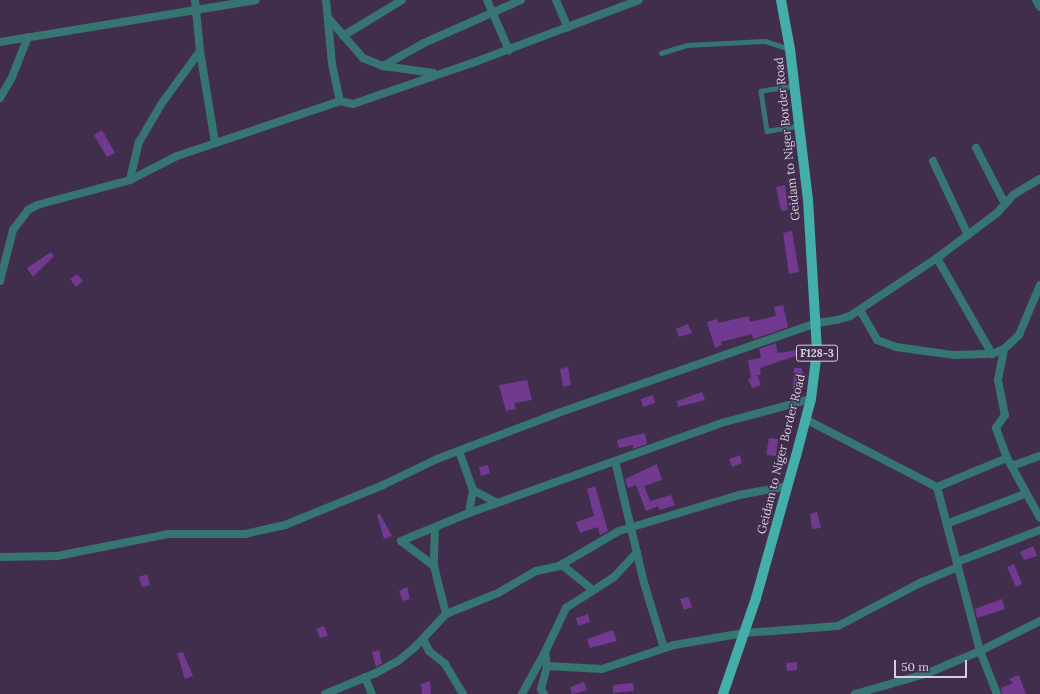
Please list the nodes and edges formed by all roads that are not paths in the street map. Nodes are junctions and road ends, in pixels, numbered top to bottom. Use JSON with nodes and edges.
{"nodes":[{"id":1,"x":195,"y":0,"type":"edge"},
{"id":2,"x":256,"y":0,"type":"edge"},
{"id":3,"x":326,"y":0,"type":"edge"},
{"id":4,"x":402,"y":0,"type":"edge"},
{"id":5,"x":487,"y":0,"type":"edge"},
{"id":6,"x":521,"y":0,"type":"edge"},
{"id":7,"x":556,"y":0,"type":"edge"},
{"id":8,"x":639,"y":0,"type":"edge"},
{"id":9,"x":781,"y":0,"type":"edge"},
{"id":10,"x":1036,"y":0,"type":"edge"},
{"id":11,"x":1040,"y":7,"type":"edge"},
{"id":12,"x":197,"y":9,"type":"junction"},
{"id":13,"x":493,"y":12,"type":"junction"},
{"id":14,"x":330,"y":19,"type":"junction"},
{"id":15,"x":568,"y":28,"type":"junction"},
{"id":16,"x":343,"y":36,"type":"junction"},
{"id":17,"x":28,"y":37,"type":"junction"},
{"id":18,"x":0,"y":42,"type":"edge"},
{"id":19,"x":790,"y":49,"type":"junction"},
{"id":20,"x":509,"y":50,"type":"junction"},
{"id":21,"x":200,"y":51,"type":"junction"},
{"id":22,"x":661,"y":53,"type":"dead end"},
{"id":23,"x":383,"y":66,"type":"junction"},
{"id":24,"x":437,"y":73,"type":"junction"},
{"id":25,"x":795,"y":86,"type":"junction"},
{"id":26,"x":0,"y":98,"type":"edge"},
{"id":27,"x":340,"y":101,"type":"junction"},
{"id":28,"x":800,"y":125,"type":"junction"},
{"id":29,"x":215,"y":142,"type":"junction"},
{"id":30,"x":976,"y":148,"type":"dead end"},
{"id":31,"x":933,"y":161,"type":"dead end"},
{"id":32,"x":1040,"y":179,"type":"edge"},
{"id":33,"x":130,"y":180,"type":"junction"},
{"id":34,"x":1005,"y":204,"type":"junction"},
{"id":35,"x":968,"y":235,"type":"junction"},
{"id":36,"x":936,"y":258,"type":"junction"},
{"id":37,"x":0,"y":281,"type":"edge"},
{"id":38,"x":1040,"y":285,"type":"edge"},
{"id":39,"x":860,"y":310,"type":"junction"},
{"id":40,"x":816,"y":322,"type":"junction"},
{"id":41,"x":1004,"y":350,"type":"junction"},
{"id":42,"x":992,"y":354,"type":"junction"},
{"id":43,"x":811,"y":399,"type":"junction"},
{"id":44,"x":805,"y":419,"type":"junction"},
{"id":45,"x":459,"y":451,"type":"junction"},
{"id":46,"x":1040,"y":456,"type":"edge"},
{"id":47,"x":1007,"y":458,"type":"junction"},
{"id":48,"x":615,"y":461,"type":"junction"},
{"id":49,"x":1012,"y":466,"type":"junction"},
{"id":50,"x":787,"y":486,"type":"junction"},
{"id":51,"x":937,"y":487,"type":"junction"},
{"id":52,"x":473,"y":490,"type":"junction"},
{"id":53,"x":1025,"y":494,"type":"junction"},
{"id":54,"x":497,"y":503,"type":"junction"},
{"id":55,"x":469,"y":513,"type":"junction"},
{"id":56,"x":1040,"y":518,"type":"edge"},
{"id":57,"x":949,"y":523,"type":"junction"},
{"id":58,"x":435,"y":528,"type":"junction"},
{"id":59,"x":631,"y":528,"type":"junction"},
{"id":60,"x":1040,"y":530,"type":"edge"},
{"id":61,"x":637,"y":552,"type":"junction"},
{"id":62,"x":0,"y":557,"type":"edge"},
{"id":63,"x":958,"y":564,"type":"junction"},
{"id":64,"x":562,"y":565,"type":"junction"},
{"id":65,"x":434,"y":566,"type":"junction"},
{"id":66,"x":593,"y":590,"type":"junction"},
{"id":67,"x":446,"y":614,"type":"junction"},
{"id":68,"x":1040,"y":621,"type":"edge"},
{"id":69,"x":744,"y":633,"type":"junction"},
{"id":70,"x":423,"y":639,"type":"junction"},
{"id":71,"x":664,"y":648,"type":"junction"},
{"id":72,"x":980,"y":651,"type":"junction"},
{"id":73,"x":545,"y":652,"type":"junction"},
{"id":74,"x":547,"y":666,"type":"junction"},
{"id":75,"x":365,"y":677,"type":"junction"},
{"id":76,"x":325,"y":694,"type":"edge"},
{"id":77,"x":372,"y":694,"type":"edge"},
{"id":78,"x":463,"y":694,"type":"edge"},
{"id":79,"x":522,"y":694,"type":"edge"},
{"id":80,"x":544,"y":694,"type":"edge"},
{"id":81,"x":723,"y":694,"type":"edge"},
{"id":82,"x":855,"y":694,"type":"edge"},
{"id":83,"x":996,"y":694,"type":"edge"}],
"edges":[{"from":1,"to":12,"type":"street"},
{"from":2,"to":12,"type":"street"},
{"from":3,"to":14,"type":"street"},
{"from":4,"to":16,"type":"street"},
{"from":5,"to":13,"type":"street"},
{"from":6,"to":13,"type":"street"},
{"from":7,"to":15,"type":"street"},
{"from":8,"to":15,"type":"street"},
{"from":9,"to":19,"type":"main road","name":"Geidam to Niger Border Road","number":"F128-3"},
{"from":10,"to":11,"type":"street"},
{"from":12,"to":17,"type":"street"},
{"from":12,"to":21,"type":"street"},
{"from":13,"to":20,"type":"street"},
{"from":13,"to":23,"type":"street"},
{"from":14,"to":16,"type":"street"},
{"from":14,"to":27,"type":"street"},
{"from":15,"to":20,"type":"street"},
{"from":16,"to":23,"type":"street"},
{"from":17,"to":18,"type":"street"},
{"from":17,"to":26,"type":"street"},
{"from":19,"to":22,"type":"lane"},
{"from":19,"to":25,"type":"main road","name":"Geidam to Niger Border Road","number":"F128-3"},
{"from":20,"to":24,"type":"street"},
{"from":21,"to":29,"type":"street"},
{"from":21,"to":33,"type":"street"},
{"from":23,"to":24,"type":"street"},
{"from":24,"to":27,"type":"street"},
{"from":25,"to":28,"type":"main road","name":"Geidam to Niger Border Road","number":"F128-3"},
{"from":25,"to":28,"type":"lane"},
{"from":27,"to":29,"type":"street"},
{"from":28,"to":40,"type":"main road","name":"Geidam to Niger Border Road","number":"F128-3"},
{"from":29,"to":33,"type":"street"},
{"from":30,"to":34,"type":"street"},
{"from":31,"to":35,"type":"street"},
{"from":32,"to":34,"type":"street"},
{"from":33,"to":37,"type":"street"},
{"from":34,"to":35,"type":"street"},
{"from":35,"to":36,"type":"street"},
{"from":36,"to":39,"type":"street"},
{"from":36,"to":42,"type":"street"},
{"from":38,"to":41,"type":"street"},
{"from":39,"to":40,"type":"street"},
{"from":39,"to":42,"type":"street"},
{"from":40,"to":43,"type":"main road","name":"Geidam to Niger Border Road","number":"F128-3"},
{"from":40,"to":45,"type":"street"},
{"from":41,"to":42,"type":"street"},
{"from":41,"to":47,"type":"street"},
{"from":43,"to":44,"type":"main road","name":"Geidam to Niger Border Road","number":"F128-3"},
{"from":43,"to":48,"type":"street"},
{"from":44,"to":50,"type":"main road","name":"Geidam to Niger Border Road","number":"F128-3"},
{"from":44,"to":51,"type":"street"},
{"from":45,"to":52,"type":"street"},
{"from":45,"to":62,"type":"street"},
{"from":46,"to":49,"type":"street"},
{"from":47,"to":49,"type":"street"},
{"from":47,"to":51,"type":"street"},
{"from":48,"to":54,"type":"street"},
{"from":48,"to":59,"type":"street"},
{"from":49,"to":53,"type":"street"},
{"from":50,"to":59,"type":"street"},
{"from":50,"to":69,"type":"main road","name":"Geidam to Niger Border Road","number":"F128-3"},
{"from":51,"to":57,"type":"street"},
{"from":52,"to":54,"type":"street"},
{"from":52,"to":55,"type":"street"},
{"from":53,"to":56,"type":"street"},
{"from":53,"to":57,"type":"street"},
{"from":54,"to":55,"type":"street"},
{"from":55,"to":58,"type":"street"},
{"from":57,"to":63,"type":"street"},
{"from":58,"to":65,"type":"street"},
{"from":58,"to":65,"type":"street"},
{"from":59,"to":61,"type":"street"},
{"from":59,"to":64,"type":"street"},
{"from":60,"to":63,"type":"street"},
{"from":61,"to":66,"type":"street"},
{"from":61,"to":71,"type":"street"},
{"from":63,"to":69,"type":"street"},
{"from":63,"to":72,"type":"street"},
{"from":64,"to":66,"type":"street"},
{"from":64,"to":67,"type":"street"},
{"from":65,"to":67,"type":"street"},
{"from":66,"to":73,"type":"street"},
{"from":67,"to":70,"type":"street"},
{"from":68,"to":72,"type":"street"},
{"from":69,"to":71,"type":"street"},
{"from":69,"to":81,"type":"main road","name":"Geidam to Niger Border Road","number":"F128-3"},
{"from":70,"to":75,"type":"street"},
{"from":70,"to":78,"type":"street"},
{"from":71,"to":74,"type":"street"},
{"from":72,"to":82,"type":"street"},
{"from":72,"to":83,"type":"street"},
{"from":73,"to":74,"type":"street"},
{"from":73,"to":79,"type":"street"},
{"from":74,"to":80,"type":"street"},
{"from":75,"to":76,"type":"street"},
{"from":75,"to":77,"type":"street"}]}
